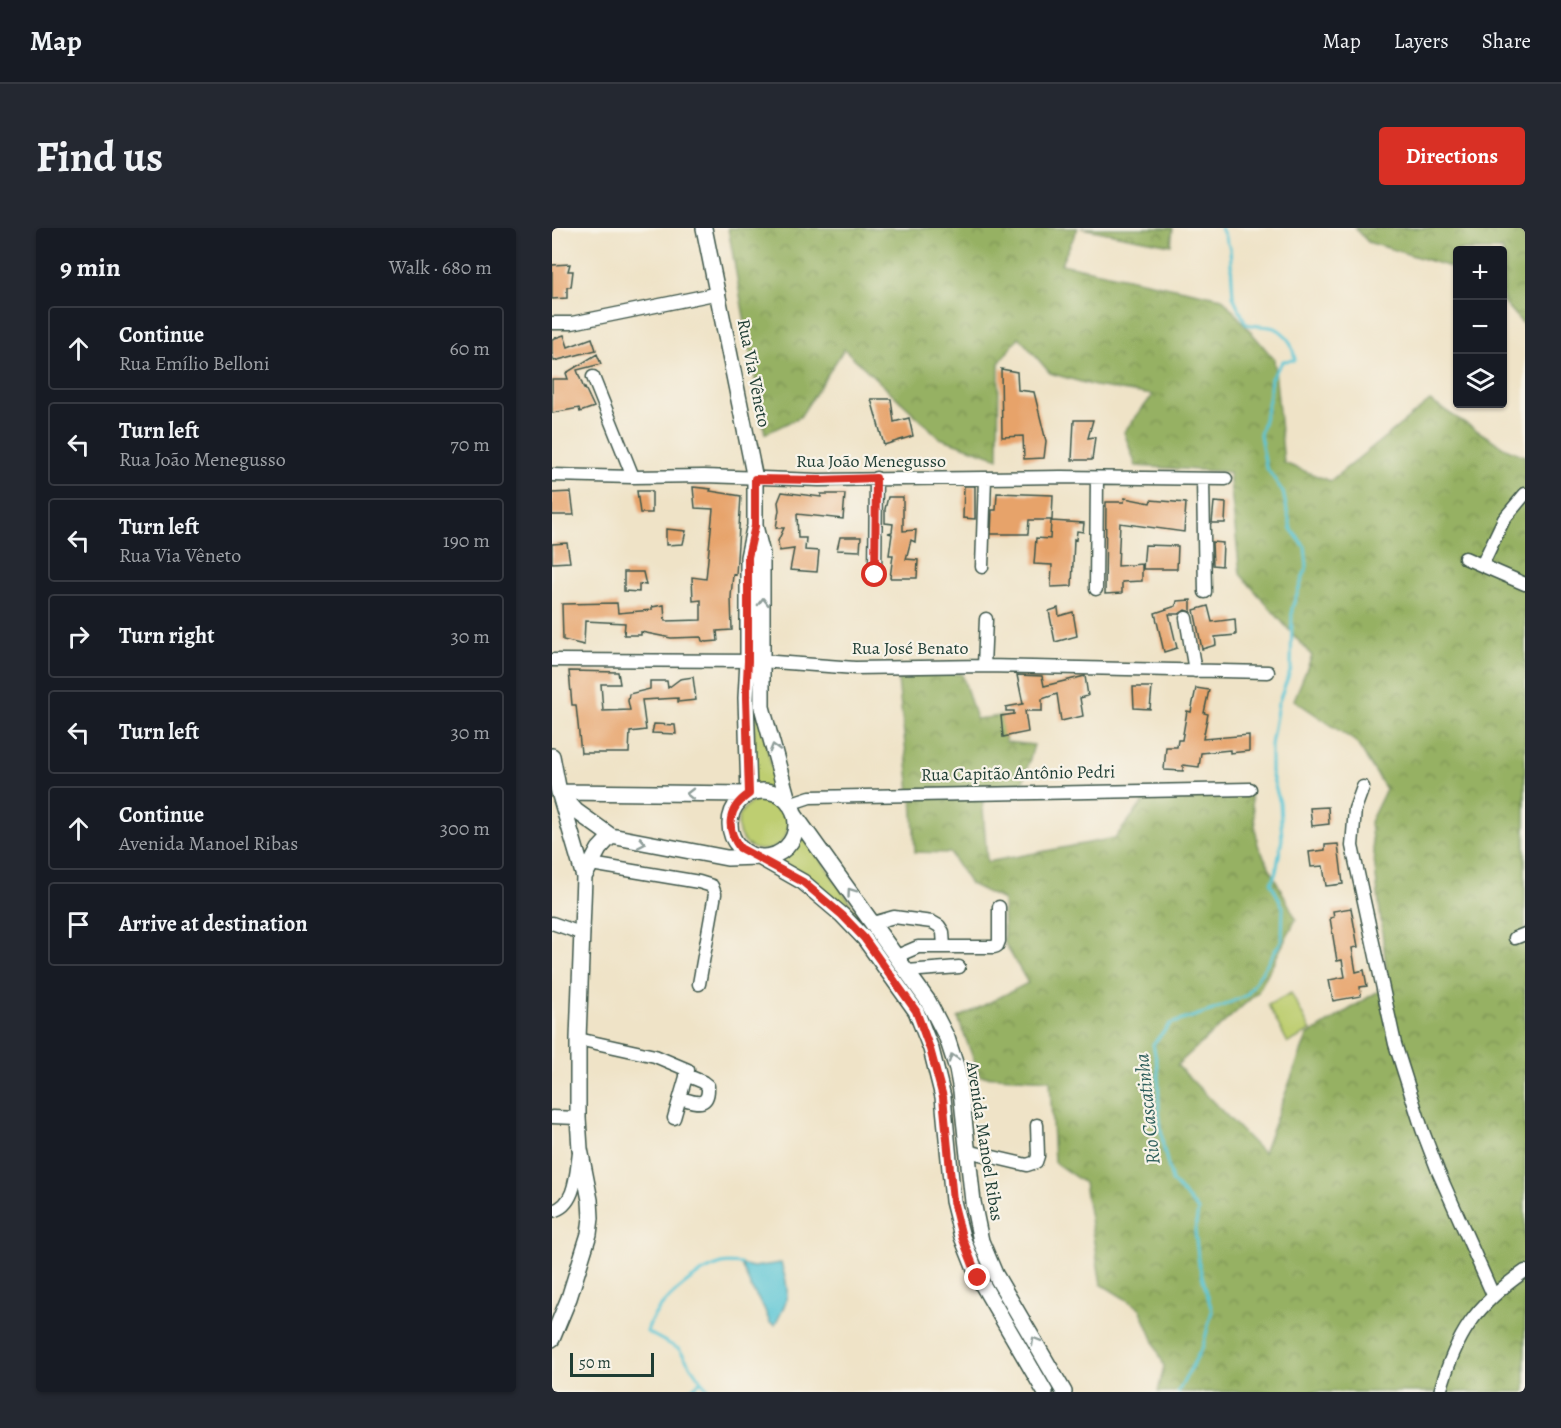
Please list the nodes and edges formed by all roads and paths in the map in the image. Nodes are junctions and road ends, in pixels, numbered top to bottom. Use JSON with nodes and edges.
{"nodes":[{"id":1,"x":704,"y":228,"type":"edge"},
{"id":2,"x":719,"y":293,"type":"junction"},
{"id":3,"x":552,"y":323,"type":"edge"},
{"id":4,"x":593,"y":377,"type":"dead end"},
{"id":5,"x":552,"y":475,"type":"edge"},
{"id":6,"x":633,"y":477,"type":"junction"},
{"id":7,"x":876,"y":478,"type":"junction"},
{"id":8,"x":985,"y":478,"type":"junction"},
{"id":9,"x":1097,"y":478,"type":"junction"},
{"id":10,"x":755,"y":479,"type":"junction"},
{"id":11,"x":1226,"y":479,"type":"dead end"},
{"id":12,"x":1203,"y":480,"type":"junction"},
{"id":13,"x":1525,"y":494,"type":"edge"},
{"id":14,"x":1465,"y":558,"type":"dead end"},
{"id":15,"x":1482,"y":565,"type":"junction"},
{"id":16,"x":982,"y":567,"type":"dead end"},
{"id":17,"x":875,"y":575,"type":"dead end"},
{"id":18,"x":1525,"y":584,"type":"edge"},
{"id":19,"x":1096,"y":589,"type":"dead end"},
{"id":20,"x":1205,"y":592,"type":"dead end"},
{"id":21,"x":1186,"y":618,"type":"dead end"},
{"id":22,"x":986,"y":619,"type":"dead end"},
{"id":23,"x":552,"y":660,"type":"edge"},
{"id":24,"x":755,"y":661,"type":"junction"},
{"id":25,"x":984,"y":666,"type":"junction"},
{"id":26,"x":1195,"y":670,"type":"junction"},
{"id":27,"x":1269,"y":672,"type":"dead end"},
{"id":28,"x":552,"y":756,"type":"edge"},
{"id":29,"x":1363,"y":787,"type":"dead end"},
{"id":30,"x":1250,"y":789,"type":"dead end"},
{"id":31,"x":556,"y":791,"type":"edge"},
{"id":32,"x":749,"y":794,"type":"junction"},
{"id":33,"x":791,"y":809,"type":"junction"},
{"id":34,"x":611,"y":836,"type":"junction"},
{"id":35,"x":759,"y":857,"type":"junction"},
{"id":36,"x":728,"y":858,"type":"junction"},
{"id":37,"x":588,"y":870,"type":"junction"},
{"id":38,"x":787,"y":872,"type":"junction"},
{"id":39,"x":999,"y":907,"type":"dead end"},
{"id":40,"x":552,"y":923,"type":"edge"},
{"id":41,"x":873,"y":923,"type":"junction"},
{"id":42,"x":582,"y":934,"type":"junction"},
{"id":43,"x":944,"y":947,"type":"junction"},
{"id":44,"x":897,"y":956,"type":"junction"},
{"id":45,"x":959,"y":967,"type":"dead end"},
{"id":46,"x":907,"y":971,"type":"junction"},
{"id":47,"x":699,"y":984,"type":"dead end"},
{"id":48,"x":578,"y":1040,"type":"junction"},
{"id":49,"x":686,"y":1075,"type":"junction"},
{"id":50,"x":680,"y":1098,"type":"junction"},
{"id":51,"x":552,"y":1117,"type":"edge"},
{"id":52,"x":578,"y":1118,"type":"junction"},
{"id":53,"x":674,"y":1118,"type":"dead end"},
{"id":54,"x":1037,"y":1125,"type":"dead end"},
{"id":55,"x":580,"y":1149,"type":"junction"},
{"id":56,"x":967,"y":1151,"type":"junction"},
{"id":57,"x":552,"y":1210,"type":"edge"},
{"id":58,"x":1525,"y":1270,"type":"edge"},
{"id":59,"x":1493,"y":1294,"type":"junction"},
{"id":60,"x":552,"y":1339,"type":"edge"},
{"id":61,"x":1045,"y":1392,"type":"edge"},
{"id":62,"x":1064,"y":1392,"type":"edge"},
{"id":63,"x":1440,"y":1392,"type":"edge"}],
"edges":[{"from":1,"to":2,"type":"main road","name":"Rua Via Vêneto"},
{"from":2,"to":3,"type":"street"},
{"from":2,"to":10,"type":"main road","name":"Rua Via Vêneto"},
{"from":4,"to":6,"type":"street"},
{"from":5,"to":6,"type":"street","name":"Rua João Menegusso"},
{"from":6,"to":10,"type":"street","name":"Rua João Menegusso"},
{"from":7,"to":8,"type":"street","name":"Rua João Menegusso"},
{"from":7,"to":10,"type":"street","name":"Rua João Menegusso"},
{"from":7,"to":17,"type":"street"},
{"from":8,"to":9,"type":"street","name":"Rua João Menegusso"},
{"from":8,"to":16,"type":"street"},
{"from":9,"to":12,"type":"street","name":"Rua João Menegusso"},
{"from":9,"to":19,"type":"street"},
{"from":10,"to":24,"type":"main road","name":"Rua Via Vêneto"},
{"from":11,"to":12,"type":"street","name":"Rua João Menegusso"},
{"from":12,"to":20,"type":"street"},
{"from":13,"to":15,"type":"street"},
{"from":14,"to":15,"type":"street"},
{"from":15,"to":18,"type":"street"},
{"from":21,"to":26,"type":"street"},
{"from":22,"to":25,"type":"street"},
{"from":23,"to":24,"type":"street","name":"Rua José Benato"},
{"from":24,"to":25,"type":"street","name":"Rua José Benato"},
{"from":24,"to":32,"type":"main road","name":"Rua Via Vêneto"},
{"from":33,"to":24,"type":"main road","name":"Rua Via Vêneto","one_way":true},
{"from":25,"to":26,"type":"street","name":"Rua José Benato"},
{"from":26,"to":27,"type":"street","name":"Rua José Benato"},
{"from":28,"to":31,"type":"main road"},
{"from":29,"to":59,"type":"street"},
{"from":30,"to":33,"type":"street","name":"Rua Capitão Antônio Pedri"},
{"from":32,"to":31,"type":"main road","one_way":true},
{"from":31,"to":34,"type":"main road","name":"Avenida Manoel Ribas"},
{"from":31,"to":37,"type":"main road"},
{"from":32,"to":33,"type":"main road"},
{"from":32,"to":35,"type":"main road"},
{"from":33,"to":35,"type":"main road"},
{"from":41,"to":33,"type":"main road","name":"Avenida Manoel Ribas","one_way":true},
{"from":34,"to":36,"type":"main road","name":"Avenida Manoel Ribas","one_way":true},
{"from":34,"to":37,"type":"main road"},
{"from":35,"to":36,"type":"main road","name":"Avenida Manoel Ribas"},
{"from":35,"to":38,"type":"main road","name":"Avenida Manoel Ribas"},
{"from":36,"to":38,"type":"main road","name":"Avenida Manoel Ribas"},
{"from":37,"to":42,"type":"main road"},
{"from":37,"to":47,"type":"street"},
{"from":38,"to":61,"type":"main road","name":"Avenida Manoel Ribas"},
{"from":39,"to":43,"type":"street"},
{"from":40,"to":42,"type":"street"},
{"from":41,"to":43,"type":"street"},
{"from":41,"to":44,"type":"main road","name":"Avenida Manoel Ribas"},
{"from":42,"to":48,"type":"main road"},
{"from":43,"to":44,"type":"street"},
{"from":44,"to":46,"type":"main road","name":"Avenida Manoel Ribas"},
{"from":45,"to":46,"type":"street"},
{"from":56,"to":46,"type":"main road","name":"Avenida Manoel Ribas","one_way":true},
{"from":48,"to":49,"type":"street"},
{"from":48,"to":52,"type":"main road"},
{"from":49,"to":50,"type":"street"},
{"from":49,"to":50,"type":"street"},
{"from":50,"to":53,"type":"street"},
{"from":51,"to":52,"type":"street"},
{"from":52,"to":55,"type":"main road"},
{"from":54,"to":56,"type":"street"},
{"from":55,"to":57,"type":"street"},
{"from":55,"to":60,"type":"main road"},
{"from":62,"to":56,"type":"main road","name":"Avenida Manoel Ribas","one_way":true},
{"from":58,"to":59,"type":"street"},
{"from":59,"to":63,"type":"street"}]}
